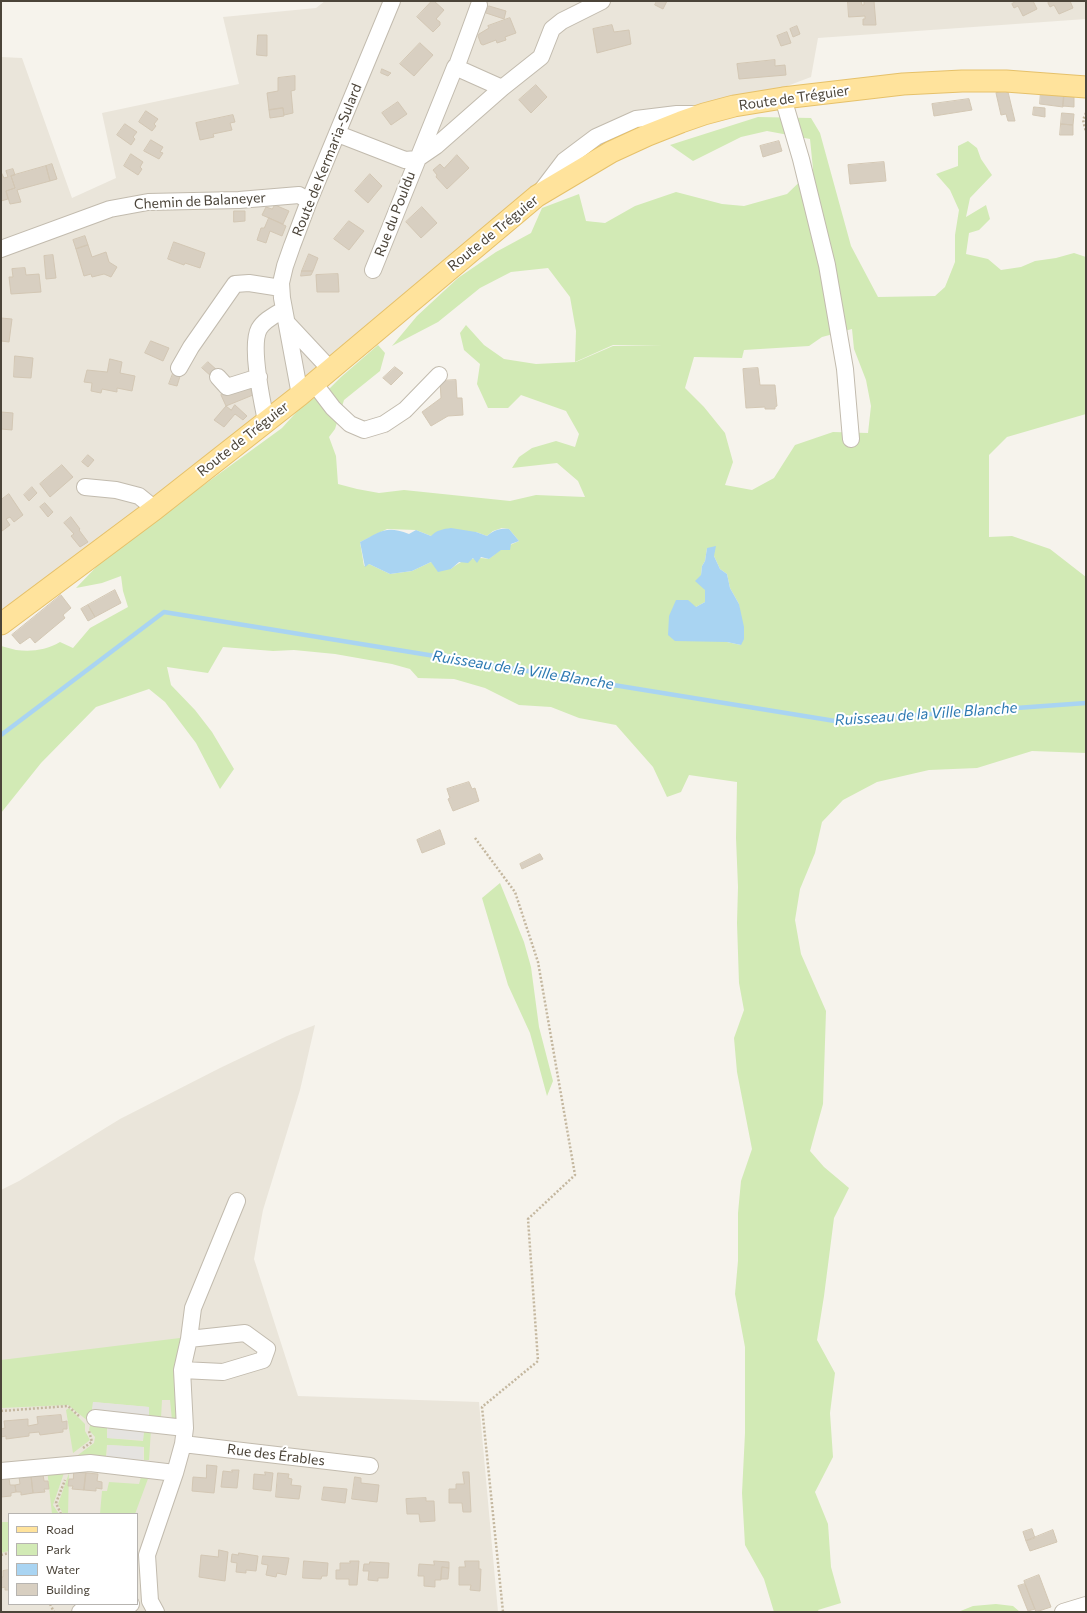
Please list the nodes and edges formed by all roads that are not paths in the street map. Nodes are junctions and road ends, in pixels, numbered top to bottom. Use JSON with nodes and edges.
{"nodes":[{"id":1,"x":392,"y":1,"type":"edge"},
{"id":2,"x":602,"y":1,"type":"edge"},
{"id":3,"x":479,"y":5,"type":"dead end"},
{"id":4,"x":456,"y":68,"type":"junction"},
{"id":5,"x":1086,"y":87,"type":"edge"},
{"id":6,"x":502,"y":88,"type":"junction"},
{"id":7,"x":783,"y":98,"type":"junction"},
{"id":8,"x":338,"y":134,"type":"junction"},
{"id":9,"x":417,"y":159,"type":"junction"},
{"id":10,"x":309,"y":201,"type":"junction"},
{"id":11,"x":1,"y":249,"type":"edge"},
{"id":12,"x":374,"y":270,"type":"dead end"},
{"id":13,"x":281,"y":288,"type":"junction"},
{"id":14,"x":285,"y":317,"type":"junction"},
{"id":15,"x":179,"y":368,"type":"dead end"},
{"id":16,"x":439,"y":376,"type":"dead end"},
{"id":17,"x":218,"y":377,"type":"dead end"},
{"id":18,"x":259,"y":377,"type":"junction"},
{"id":19,"x":315,"y":382,"type":"junction"},
{"id":20,"x":266,"y":421,"type":"junction"},
{"id":21,"x":851,"y":439,"type":"dead end"},
{"id":22,"x":85,"y":487,"type":"dead end"},
{"id":23,"x":155,"y":509,"type":"junction"},
{"id":24,"x":1,"y":624,"type":"edge"},
{"id":25,"x":237,"y":1201,"type":"dead end"},
{"id":26,"x":189,"y":1340,"type":"junction"},
{"id":27,"x":182,"y":1370,"type":"junction"},
{"id":28,"x":88,"y":1422,"type":"road end"},
{"id":29,"x":185,"y":1428,"type":"junction"},
{"id":30,"x":183,"y":1444,"type":"junction"},
{"id":31,"x":370,"y":1466,"type":"dead end"},
{"id":32,"x":1,"y":1471,"type":"edge"},
{"id":33,"x":175,"y":1473,"type":"junction"},
{"id":34,"x":142,"y":1560,"type":"edge"},
{"id":35,"x":125,"y":1605,"type":"edge"},
{"id":36,"x":1086,"y":1605,"type":"edge"},
{"id":37,"x":151,"y":1608,"type":"edge"},
{"id":38,"x":80,"y":1612,"type":"edge"},
{"id":39,"x":1063,"y":1612,"type":"edge"}],
"edges":[{"from":1,"to":8,"type":"street","name":"Route de Kermaria-Sulard"},
{"from":2,"to":6,"type":"street"},
{"from":3,"to":4,"type":"street","name":"Rue du Pouldu"},
{"from":4,"to":6,"type":"street"},
{"from":4,"to":9,"type":"street","name":"Rue du Pouldu"},
{"from":5,"to":7,"type":"main road","name":"Route de Tréguier"},
{"from":6,"to":9,"type":"street"},
{"from":7,"to":19,"type":"main road","name":"Route de Tréguier"},
{"from":7,"to":21,"type":"street"},
{"from":8,"to":9,"type":"street"},
{"from":8,"to":10,"type":"street","name":"Route de Kermaria-Sulard"},
{"from":9,"to":12,"type":"street","name":"Rue du Pouldu"},
{"from":10,"to":11,"type":"street","name":"Chemin de Balaneyer"},
{"from":10,"to":13,"type":"street","name":"Route de Kermaria-Sulard"},
{"from":13,"to":14,"type":"street","name":"Route de Kermaria-Sulard"},
{"from":13,"to":15,"type":"street"},
{"from":14,"to":18,"type":"street"},
{"from":14,"to":19,"type":"street"},
{"from":14,"to":19,"type":"street","name":"Route de Kermaria-Sulard"},
{"from":16,"to":19,"type":"street"},
{"from":17,"to":18,"type":"street"},
{"from":18,"to":20,"type":"street"},
{"from":19,"to":20,"type":"main road","name":"Route de Tréguier"},
{"from":20,"to":23,"type":"main road","name":"Route de Tréguier"},
{"from":22,"to":23,"type":"street"},
{"from":23,"to":24,"type":"main road","name":"Route de Tréguier"},
{"from":25,"to":26,"type":"street"},
{"from":26,"to":27,"type":"street"},
{"from":26,"to":27,"type":"street"},
{"from":27,"to":29,"type":"street"},
{"from":28,"to":29,"type":"street"},
{"from":29,"to":30,"type":"street"},
{"from":30,"to":31,"type":"street","name":"Rue des Érables"},
{"from":30,"to":33,"type":"street"},
{"from":32,"to":33,"type":"street"},
{"from":33,"to":34,"type":"street"},
{"from":34,"to":37,"type":"street"},
{"from":35,"to":38,"type":"street"},
{"from":36,"to":39,"type":"street"}]}
